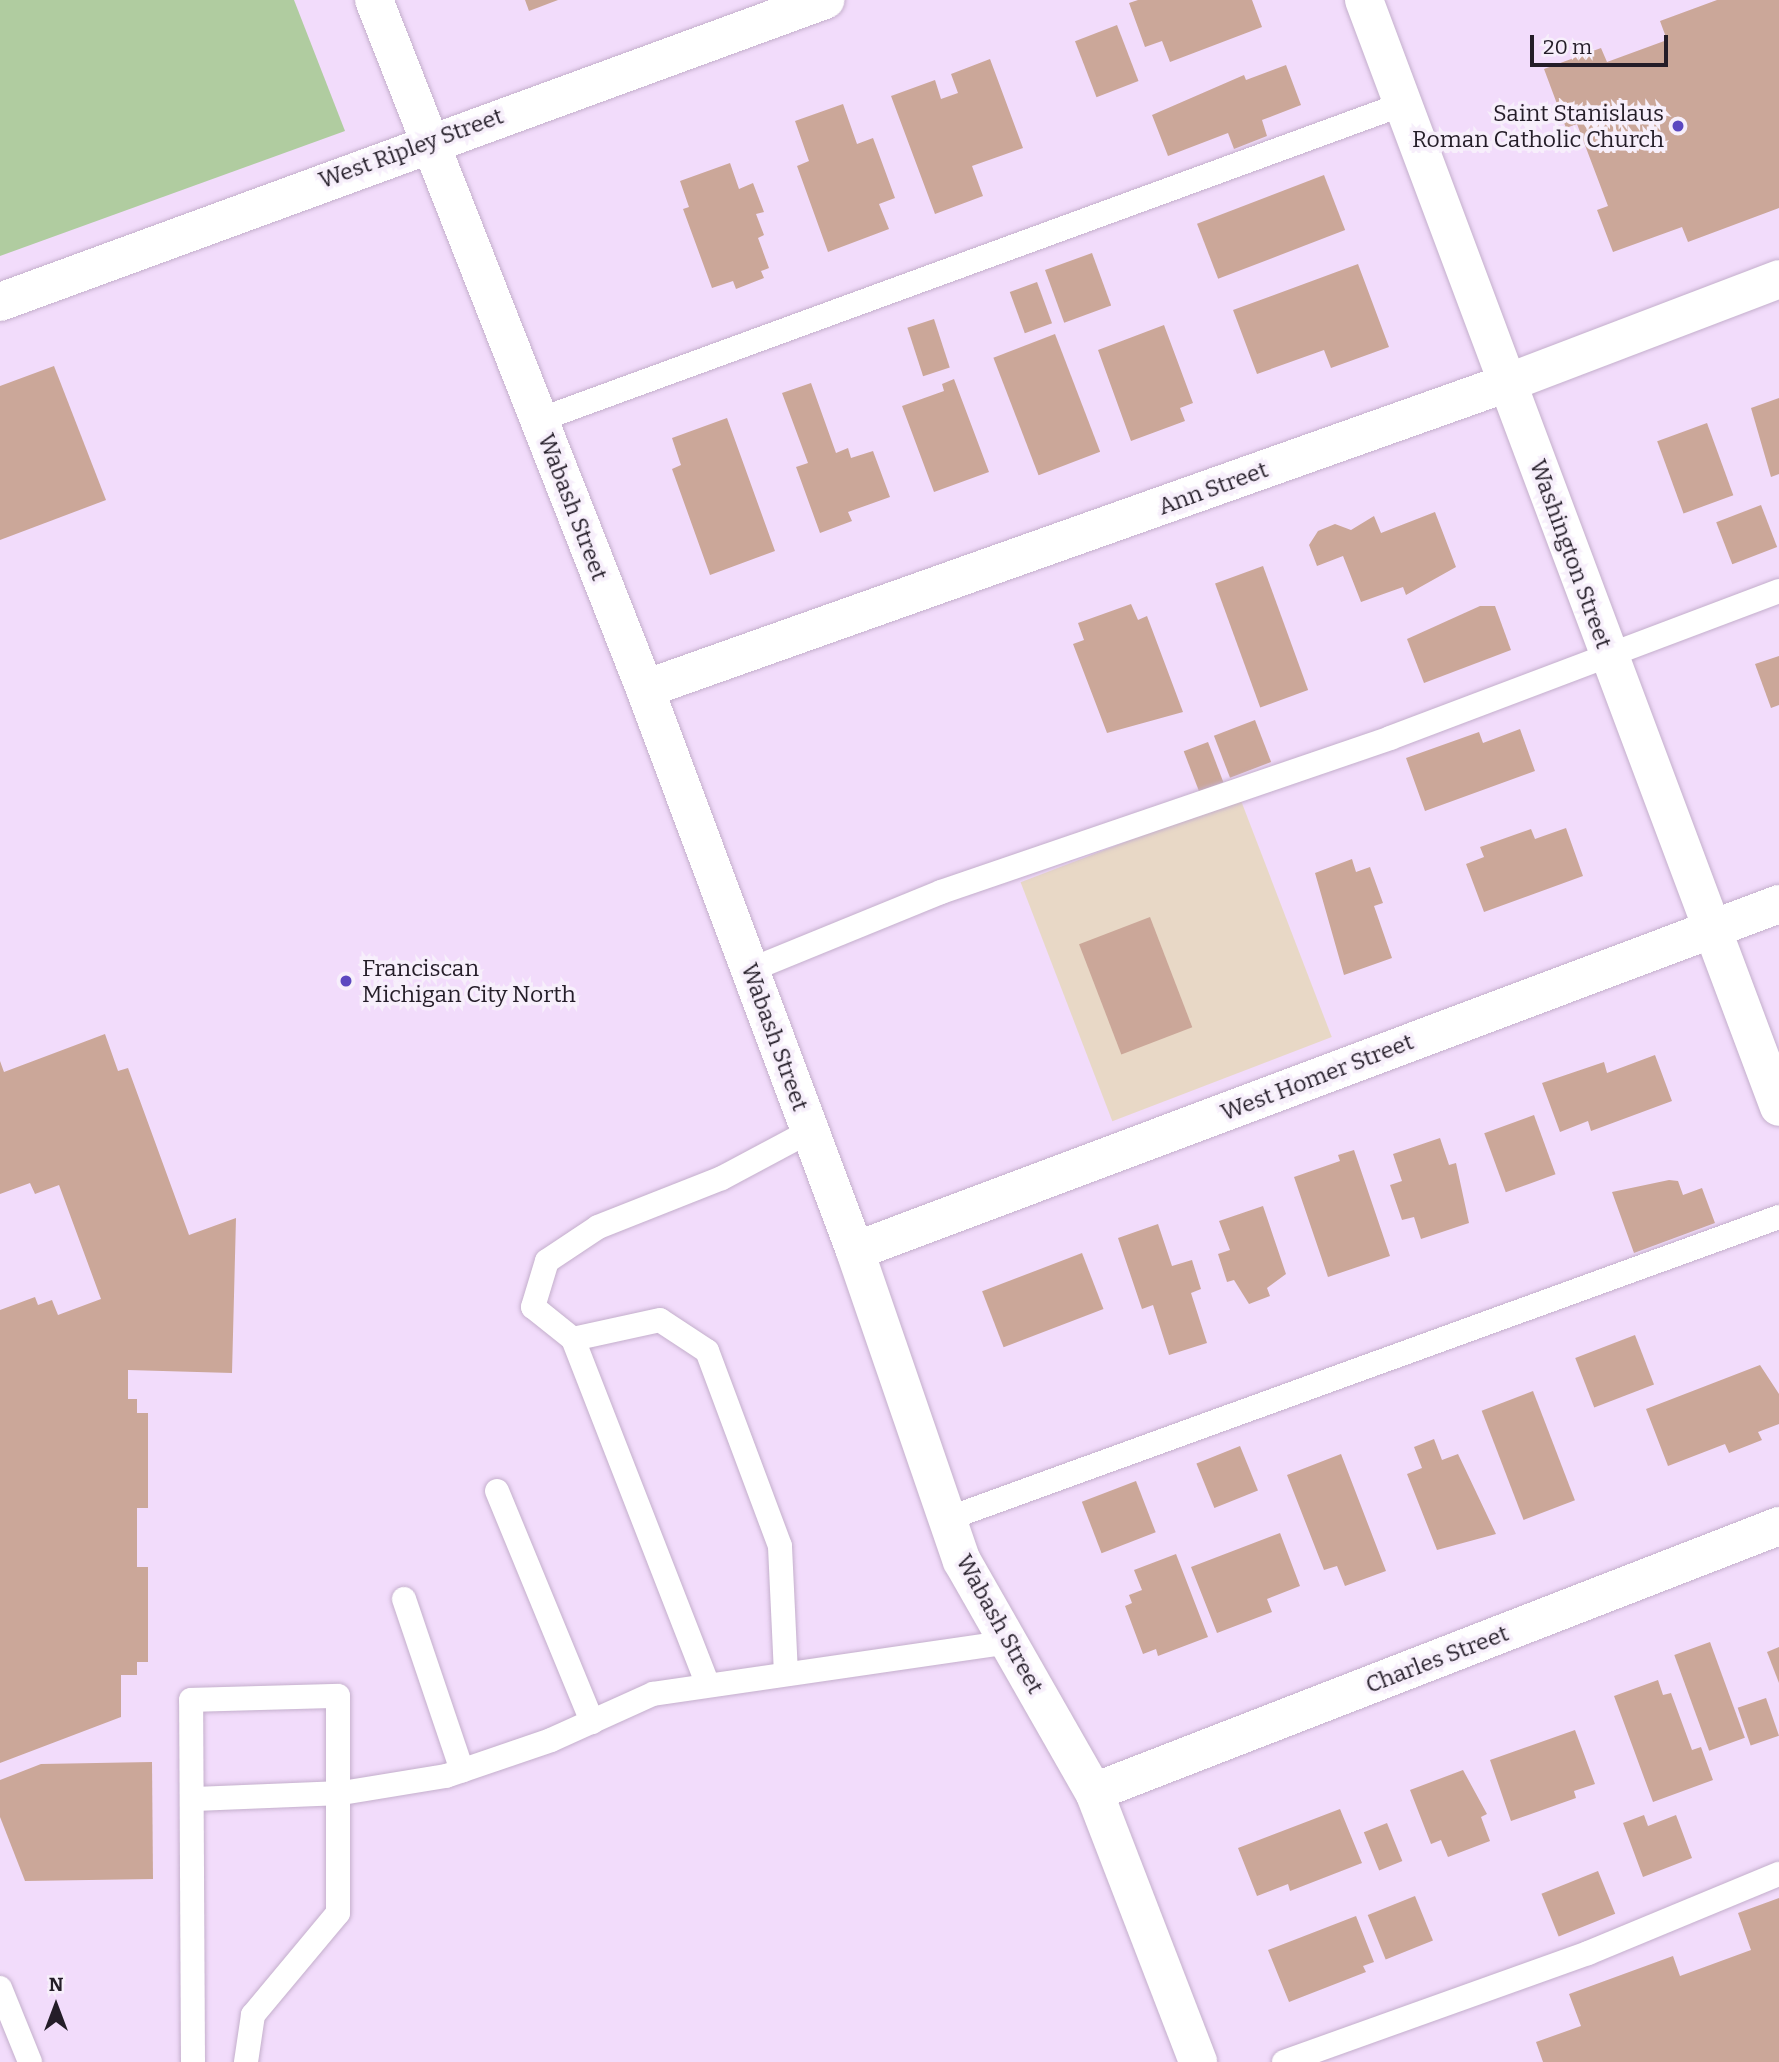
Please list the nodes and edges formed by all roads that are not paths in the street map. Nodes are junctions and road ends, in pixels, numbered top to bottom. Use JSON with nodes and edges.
{"nodes":[{"id":1,"x":374,"y":0,"type":"edge"},
{"id":2,"x":825,"y":0,"type":"edge"},
{"id":3,"x":1364,"y":0,"type":"edge"},
{"id":4,"x":1403,"y":104,"type":"junction"},
{"id":5,"x":429,"y":141,"type":"junction"},
{"id":6,"x":1779,"y":279,"type":"edge"},
{"id":7,"x":0,"y":302,"type":"edge"},
{"id":8,"x":1507,"y":383,"type":"junction"},
{"id":9,"x":539,"y":420,"type":"junction"},
{"id":10,"x":1779,"y":591,"type":"edge"},
{"id":11,"x":1607,"y":651,"type":"junction"},
{"id":12,"x":645,"y":689,"type":"junction"},
{"id":13,"x":1779,"y":904,"type":"edge"},
{"id":14,"x":1710,"y":930,"type":"junction"},
{"id":15,"x":750,"y":970,"type":"junction"},
{"id":16,"x":1779,"y":1107,"type":"edge"},
{"id":17,"x":810,"y":1131,"type":"junction"},
{"id":18,"x":1779,"y":1217,"type":"edge"},
{"id":19,"x":855,"y":1251,"type":"junction"},
{"id":20,"x":573,"y":1339,"type":"junction"},
{"id":21,"x":497,"y":1492,"type":"dead end"},
{"id":22,"x":947,"y":1519,"type":"junction"},
{"id":23,"x":1779,"y":1526,"type":"edge"},
{"id":24,"x":404,"y":1600,"type":"dead end"},
{"id":25,"x":1009,"y":1642,"type":"junction"},
{"id":26,"x":786,"y":1674,"type":"junction"},
{"id":27,"x":708,"y":1685,"type":"junction"},
{"id":28,"x":592,"y":1722,"type":"junction"},
{"id":29,"x":462,"y":1770,"type":"junction"},
{"id":30,"x":342,"y":1793,"type":"junction"},
{"id":31,"x":1094,"y":1793,"type":"junction"},
{"id":32,"x":195,"y":1799,"type":"junction"},
{"id":33,"x":1779,"y":1874,"type":"edge"},
{"id":34,"x":0,"y":1989,"type":"edge"},
{"id":35,"x":30,"y":2062,"type":"edge"},
{"id":36,"x":193,"y":2062,"type":"edge"},
{"id":37,"x":246,"y":2062,"type":"edge"},
{"id":38,"x":1198,"y":2062,"type":"edge"},
{"id":39,"x":1284,"y":2062,"type":"edge"}],
"edges":[{"from":1,"to":5,"type":"street","name":"Wabash Street"},
{"from":2,"to":5,"type":"street","name":"West Ripley Street"},
{"from":3,"to":4,"type":"street","name":"Washington Street"},
{"from":4,"to":8,"type":"street","name":"Washington Street"},
{"from":4,"to":9,"type":"lane"},
{"from":5,"to":7,"type":"street","name":"West Ripley Street"},
{"from":5,"to":9,"type":"street","name":"Wabash Street"},
{"from":6,"to":8,"type":"street","name":"Ann Street"},
{"from":8,"to":11,"type":"street","name":"Washington Street"},
{"from":8,"to":12,"type":"street","name":"Ann Street"},
{"from":9,"to":12,"type":"street","name":"Wabash Street"},
{"from":10,"to":11,"type":"lane"},
{"from":11,"to":14,"type":"street","name":"Washington Street"},
{"from":11,"to":15,"type":"lane"},
{"from":12,"to":15,"type":"street","name":"Wabash Street"},
{"from":13,"to":14,"type":"street","name":"West Homer Street"},
{"from":14,"to":16,"type":"street","name":"Washington Street"},
{"from":14,"to":19,"type":"street","name":"West Homer Street"},
{"from":15,"to":17,"type":"street","name":"Wabash Street"},
{"from":17,"to":19,"type":"street","name":"Wabash Street"},
{"from":17,"to":20,"type":"lane"},
{"from":18,"to":22,"type":"lane"},
{"from":19,"to":22,"type":"street","name":"Wabash Street"},
{"from":20,"to":26,"type":"lane"},
{"from":20,"to":27,"type":"lane"},
{"from":21,"to":28,"type":"lane"},
{"from":22,"to":25,"type":"street","name":"Wabash Street"},
{"from":23,"to":31,"type":"street","name":"Charles Street"},
{"from":24,"to":29,"type":"lane"},
{"from":25,"to":26,"type":"lane"},
{"from":25,"to":31,"type":"street","name":"Wabash Street"},
{"from":26,"to":27,"type":"lane"},
{"from":27,"to":28,"type":"lane"},
{"from":28,"to":29,"type":"lane"},
{"from":29,"to":30,"type":"lane"},
{"from":30,"to":32,"type":"lane"},
{"from":30,"to":32,"type":"lane"},
{"from":30,"to":37,"type":"lane"},
{"from":31,"to":38,"type":"street","name":"Wabash Street"},
{"from":32,"to":36,"type":"lane"},
{"from":33,"to":39,"type":"lane"},
{"from":34,"to":35,"type":"lane"}]}
